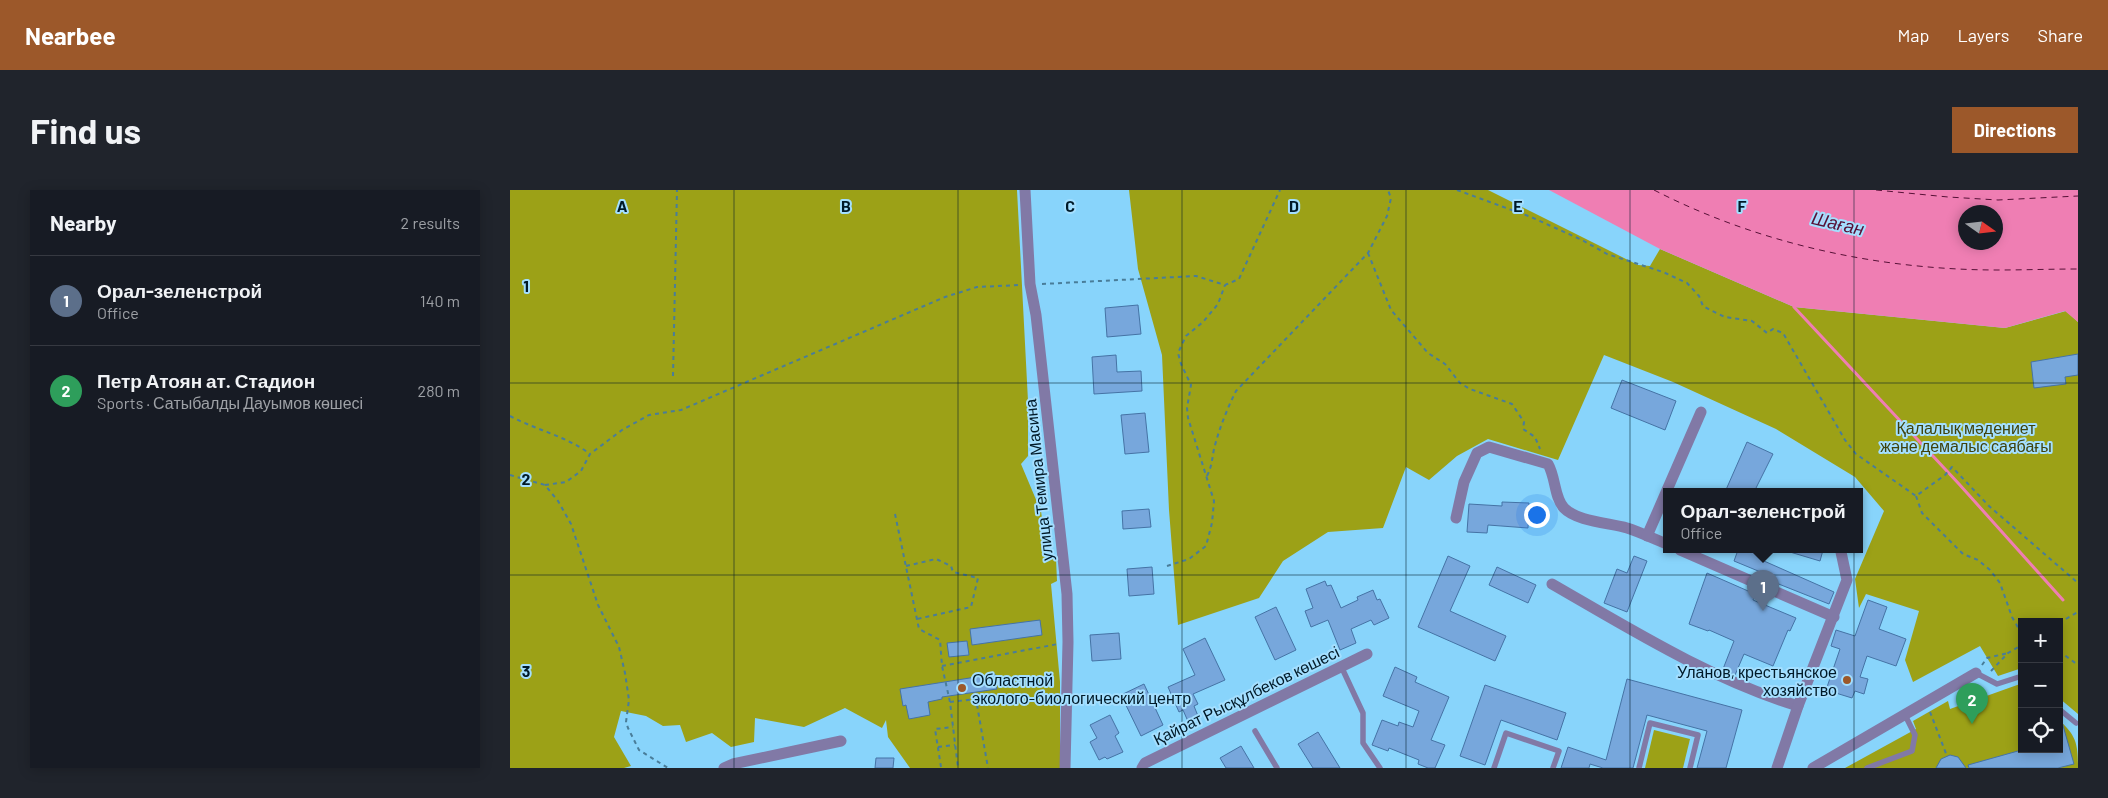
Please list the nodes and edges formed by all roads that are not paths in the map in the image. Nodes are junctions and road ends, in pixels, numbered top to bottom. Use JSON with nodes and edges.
{"nodes":[{"id":1,"x":1025,"y":190,"type":"edge"},
{"id":2,"x":1701,"y":412,"type":"dead end"},
{"id":3,"x":1668,"y":488,"type":"edge"},
{"id":4,"x":1663,"y":499,"type":"edge"},
{"id":5,"x":1456,"y":518,"type":"dead end"},
{"id":6,"x":1647,"y":536,"type":"junction"},
{"id":7,"x":1663,"y":542,"type":"edge"},
{"id":8,"x":1687,"y":553,"type":"edge"},
{"id":9,"x":1841,"y":553,"type":"edge"},
{"id":10,"x":1552,"y":584,"type":"dead end"},
{"id":11,"x":1834,"y":617,"type":"junction"},
{"id":12,"x":1367,"y":654,"type":"dead end"},
{"id":13,"x":1341,"y":666,"type":"junction"},
{"id":14,"x":1976,"y":673,"type":"joint"},
{"id":15,"x":2018,"y":677,"type":"edge"},
{"id":16,"x":1798,"y":706,"type":"junction"},
{"id":17,"x":2063,"y":712,"type":"edge"},
{"id":18,"x":1905,"y":715,"type":"junction"},
{"id":19,"x":2076,"y":723,"type":"dead end"},
{"id":20,"x":1255,"y":731,"type":"dead end"},
{"id":21,"x":841,"y":741,"type":"dead end"},
{"id":22,"x":724,"y":768,"type":"edge"},
{"id":23,"x":1065,"y":768,"type":"edge"},
{"id":24,"x":1142,"y":768,"type":"edge"},
{"id":25,"x":1276,"y":768,"type":"edge"},
{"id":26,"x":1380,"y":768,"type":"edge"},
{"id":27,"x":1494,"y":768,"type":"edge"},
{"id":28,"x":1553,"y":768,"type":"edge"},
{"id":29,"x":1639,"y":768,"type":"edge"},
{"id":30,"x":1690,"y":768,"type":"edge"},
{"id":31,"x":1777,"y":768,"type":"edge"},
{"id":32,"x":1813,"y":768,"type":"edge"},
{"id":33,"x":1867,"y":768,"type":"edge"}],
"edges":[{"from":1,"to":23,"type":"street","name":"улица Темира Масина"},
{"from":2,"to":3,"type":"street"},
{"from":4,"to":6,"type":"street"},
{"from":5,"to":6,"type":"street"},
{"from":6,"to":7,"type":"street"},
{"from":8,"to":11,"type":"street"},
{"from":9,"to":11,"type":"street"},
{"from":10,"to":16,"type":"street"},
{"from":11,"to":16,"type":"street"},
{"from":12,"to":13,"type":"street","name":"Қайрат Рысқұлбеков көшесі"},
{"from":13,"to":24,"type":"street","name":"Қайрат Рысқұлбеков көшесі"},
{"from":13,"to":26,"type":"lane"},
{"from":14,"to":15,"type":"lane"},
{"from":14,"to":18,"type":"street"},
{"from":16,"to":31,"type":"street"},
{"from":17,"to":19,"type":"lane"},
{"from":18,"to":32,"type":"street"},
{"from":18,"to":33,"type":"lane"},
{"from":20,"to":25,"type":"lane"},
{"from":21,"to":22,"type":"street"},
{"from":27,"to":28,"type":"lane"},
{"from":29,"to":30,"type":"lane"}]}
